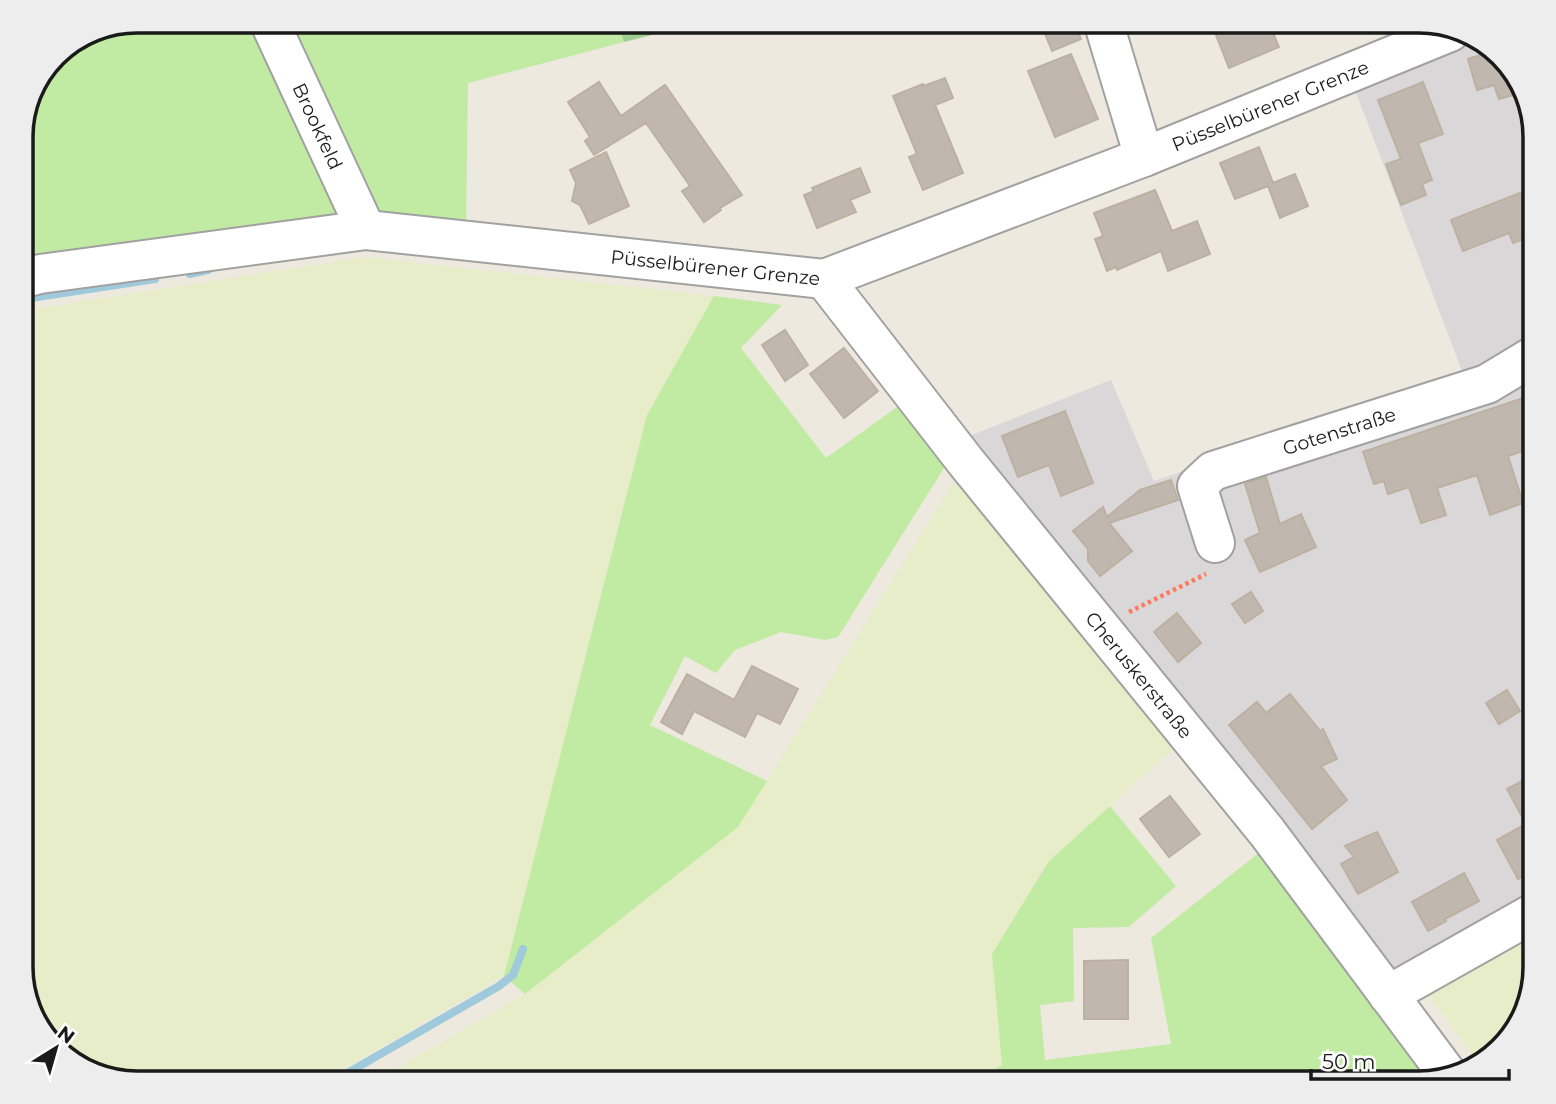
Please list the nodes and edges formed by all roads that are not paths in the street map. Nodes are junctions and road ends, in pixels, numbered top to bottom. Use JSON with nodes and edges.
{"nodes":[{"id":1,"x":275,"y":33,"type":"edge"},
{"id":2,"x":1107,"y":33,"type":"edge"},
{"id":3,"x":1440,"y":36,"type":"edge"},
{"id":4,"x":1144,"y":157,"type":"junction"},
{"id":5,"x":366,"y":230,"type":"junction"},
{"id":6,"x":33,"y":276,"type":"edge"},
{"id":7,"x":824,"y":279,"type":"junction"},
{"id":8,"x":1523,"y":362,"type":"edge"},
{"id":9,"x":1215,"y":543,"type":"road end"},
{"id":10,"x":1523,"y":919,"type":"edge"},
{"id":11,"x":1388,"y":995,"type":"junction"},
{"id":12,"x":1443,"y":1068,"type":"edge"}],
"edges":[{"from":1,"to":5,"type":"street","name":"Brookfeld"},
{"from":2,"to":4,"type":"street"},
{"from":3,"to":4,"type":"street","name":"Püsselbürener Grenze"},
{"from":4,"to":7,"type":"street","name":"Püsselbürener Grenze"},
{"from":5,"to":6,"type":"street","name":"Püsselbürener Grenze"},
{"from":5,"to":7,"type":"street","name":"Püsselbürener Grenze"},
{"from":7,"to":11,"type":"street","name":"Cheruskerstraße"},
{"from":8,"to":9,"type":"street","name":"Gotenstraße"},
{"from":10,"to":11,"type":"street"},
{"from":11,"to":12,"type":"street","name":"Cheruskerstraße"}]}
